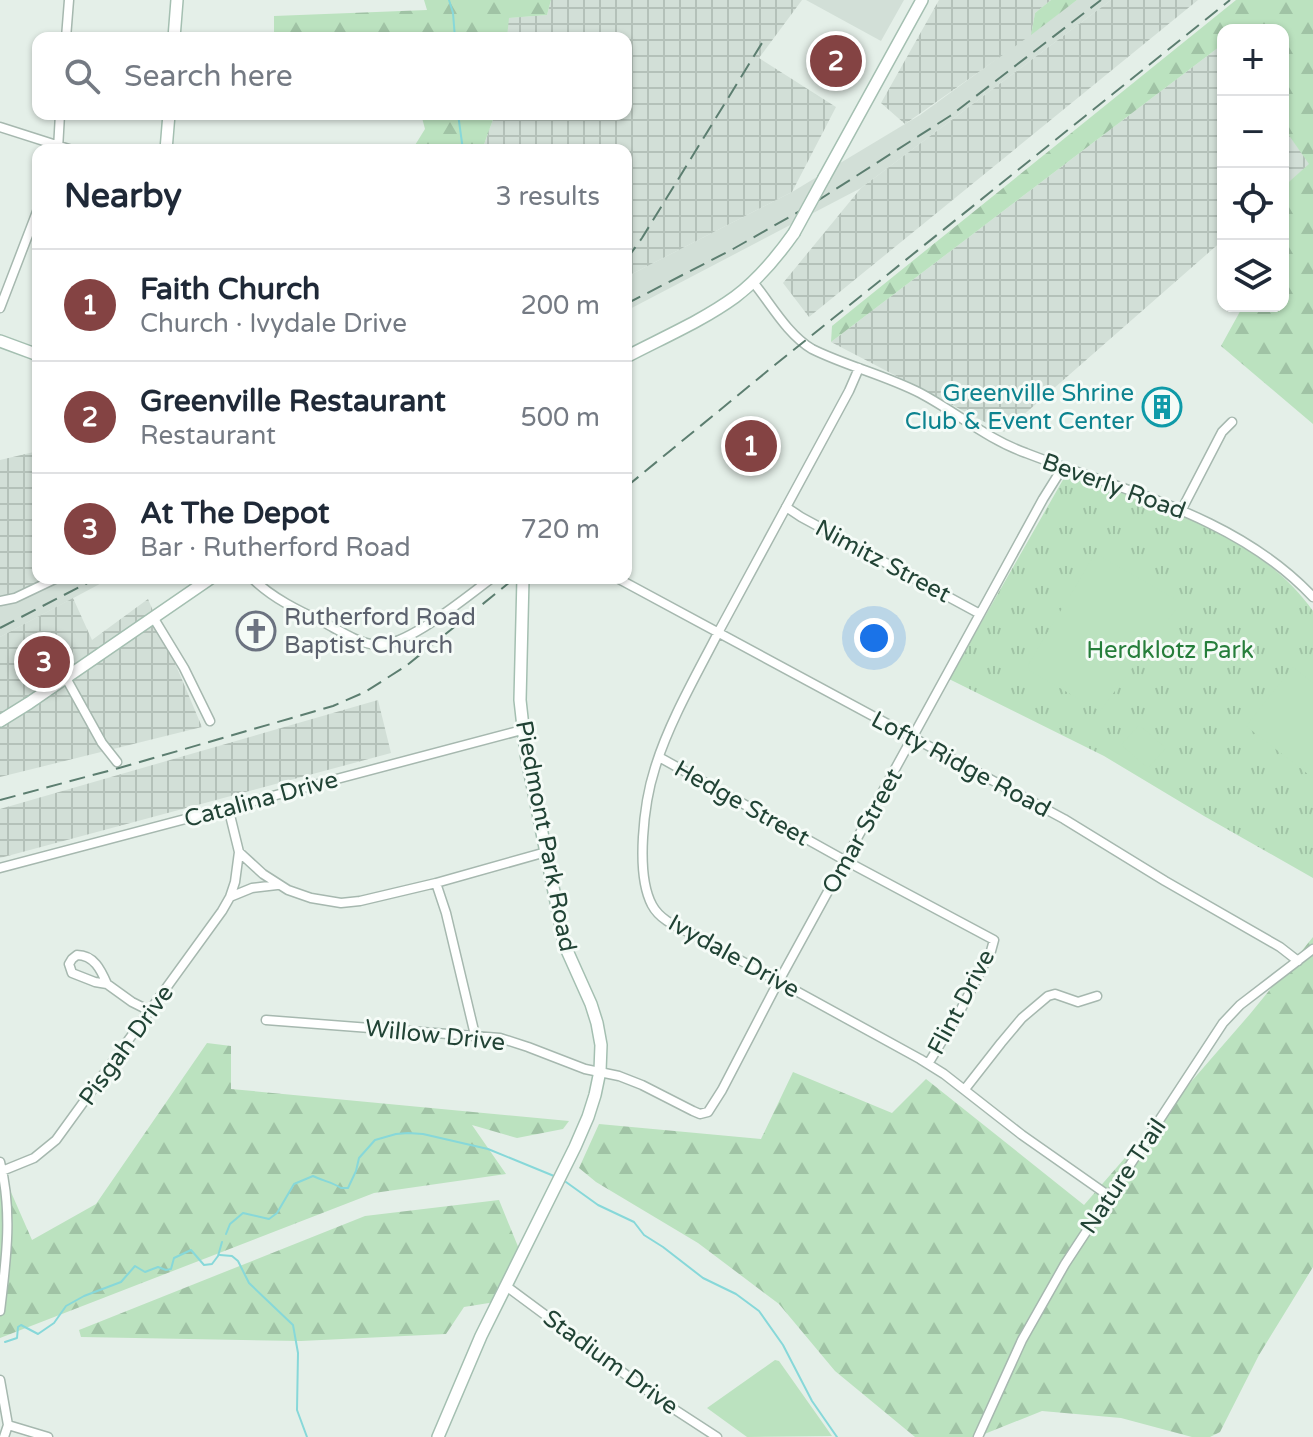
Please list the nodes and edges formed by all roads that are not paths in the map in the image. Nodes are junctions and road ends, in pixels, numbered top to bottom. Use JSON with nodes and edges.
{"nodes":[{"id":1,"x":69,"y":0,"type":"edge"},
{"id":2,"x":177,"y":0,"type":"edge"},
{"id":3,"x":922,"y":0,"type":"edge"},
{"id":4,"x":66,"y":32,"type":"edge"},
{"id":5,"x":174,"y":32,"type":"edge"},
{"id":6,"x":60,"y":120,"type":"edge"},
{"id":7,"x":168,"y":120,"type":"edge"},
{"id":8,"x":0,"y":127,"type":"edge"},
{"id":9,"x":48,"y":144,"type":"edge"},
{"id":10,"x":59,"y":144,"type":"edge"},
{"id":11,"x":166,"y":144,"type":"edge"},
{"id":12,"x":32,"y":225,"type":"edge"},
{"id":13,"x":753,"y":282,"type":"junction"},
{"id":14,"x":0,"y":308,"type":"edge"},
{"id":15,"x":0,"y":341,"type":"edge"},
{"id":16,"x":32,"y":353,"type":"edge"},
{"id":17,"x":632,"y":354,"type":"edge"},
{"id":18,"x":859,"y":368,"type":"junction"},
{"id":19,"x":1232,"y":422,"type":"dead end"},
{"id":20,"x":1063,"y":467,"type":"junction"},
{"id":21,"x":786,"y":507,"type":"junction"},
{"id":22,"x":1182,"y":509,"type":"junction"},
{"id":23,"x":44,"y":584,"type":"edge"},
{"id":24,"x":202,"y":584,"type":"edge"},
{"id":25,"x":258,"y":584,"type":"edge"},
{"id":26,"x":483,"y":584,"type":"edge"},
{"id":27,"x":524,"y":584,"type":"edge"},
{"id":28,"x":628,"y":584,"type":"edge"},
{"id":29,"x":1313,"y":597,"type":"edge"},
{"id":30,"x":0,"y":601,"type":"edge"},
{"id":31,"x":980,"y":614,"type":"junction"},
{"id":32,"x":153,"y":617,"type":"junction"},
{"id":33,"x":719,"y":633,"type":"junction"},
{"id":34,"x":66,"y":678,"type":"junction"},
{"id":35,"x":0,"y":721,"type":"edge"},
{"id":36,"x":210,"y":721,"type":"dead end"},
{"id":37,"x":522,"y":730,"type":"junction"},
{"id":38,"x":913,"y":738,"type":"junction"},
{"id":39,"x":659,"y":757,"type":"junction"},
{"id":40,"x":117,"y":762,"type":"dead end"},
{"id":41,"x":228,"y":807,"type":"junction"},
{"id":42,"x":239,"y":852,"type":"junction"},
{"id":43,"x":546,"y":852,"type":"junction"},
{"id":44,"x":846,"y":861,"type":"junction"},
{"id":45,"x":0,"y":868,"type":"edge"},
{"id":46,"x":436,"y":883,"type":"junction"},
{"id":47,"x":277,"y":885,"type":"junction"},
{"id":48,"x":230,"y":897,"type":"junction"},
{"id":49,"x":994,"y":940,"type":"joint"},
{"id":50,"x":1313,"y":949,"type":"edge"},
{"id":51,"x":1298,"y":961,"type":"junction"},
{"id":52,"x":779,"y":982,"type":"junction"},
{"id":53,"x":107,"y":984,"type":"junction"},
{"id":54,"x":1097,"y":996,"type":"dead end"},
{"id":55,"x":150,"y":1011,"type":"junction"},
{"id":56,"x":266,"y":1020,"type":"dead end"},
{"id":57,"x":475,"y":1035,"type":"junction"},
{"id":58,"x":928,"y":1064,"type":"junction"},
{"id":59,"x":600,"y":1071,"type":"junction"},
{"id":60,"x":965,"y":1089,"type":"junction"},
{"id":61,"x":708,"y":1112,"type":"joint"},
{"id":62,"x":1,"y":1167,"type":"edge"},
{"id":63,"x":1109,"y":1196,"type":"junction"},
{"id":64,"x":506,"y":1286,"type":"junction"},
{"id":65,"x":0,"y":1311,"type":"edge"},
{"id":66,"x":0,"y":1380,"type":"edge"},
{"id":67,"x":8,"y":1425,"type":"junction"},
{"id":68,"x":4,"y":1437,"type":"edge"},
{"id":69,"x":48,"y":1437,"type":"edge"},
{"id":70,"x":438,"y":1437,"type":"edge"},
{"id":71,"x":717,"y":1437,"type":"edge"},
{"id":72,"x":978,"y":1437,"type":"edge"}],
"edges":[{"from":1,"to":4,"type":"street"},
{"from":2,"to":5,"type":"street"},
{"from":3,"to":13,"type":"street","bridge":true},
{"from":6,"to":10,"type":"street"},
{"from":7,"to":11,"type":"street"},
{"from":8,"to":9,"type":"street"},
{"from":12,"to":14,"type":"street"},
{"from":13,"to":17,"type":"street"},
{"from":13,"to":18,"type":"street","name":"Beverly Road"},
{"from":15,"to":16,"type":"street"},
{"from":18,"to":20,"type":"street","name":"Beverly Road"},
{"from":18,"to":21,"type":"street","name":"Ivydale Drive"},
{"from":19,"to":22,"type":"street"},
{"from":20,"to":22,"type":"street","name":"Beverly Road"},
{"from":20,"to":31,"type":"street","name":"Omar Street"},
{"from":21,"to":31,"type":"street","name":"Nimitz Street"},
{"from":21,"to":33,"type":"street","name":"Ivydale Drive"},
{"from":22,"to":29,"type":"street","name":"Beverly Road"},
{"from":23,"to":30,"type":"street"},
{"from":24,"to":32,"type":"street"},
{"from":25,"to":26,"type":"street"},
{"from":27,"to":37,"type":"street","name":"Piedmont Park Road"},
{"from":28,"to":33,"type":"street","name":"Lofty Ridge Road"},
{"from":31,"to":38,"type":"street","name":"Omar Street"},
{"from":32,"to":34,"type":"street"},
{"from":32,"to":36,"type":"street"},
{"from":33,"to":38,"type":"street","name":"Lofty Ridge Road"},
{"from":33,"to":39,"type":"street","name":"Ivydale Drive"},
{"from":34,"to":35,"type":"street"},
{"from":34,"to":40,"type":"street"},
{"from":37,"to":41,"type":"street","name":"Catalina Drive"},
{"from":37,"to":43,"type":"street","name":"Piedmont Park Road"},
{"from":38,"to":44,"type":"street","name":"Omar Street"},
{"from":38,"to":51,"type":"street","name":"Lofty Ridge Road"},
{"from":39,"to":44,"type":"street","name":"Hedge Street"},
{"from":39,"to":52,"type":"street","name":"Ivydale Drive"},
{"from":41,"to":42,"type":"street","name":"Pisgah Drive"},
{"from":41,"to":45,"type":"street","name":"Catalina Drive"},
{"from":42,"to":47,"type":"street"},
{"from":42,"to":48,"type":"street","name":"Pisgah Drive"},
{"from":43,"to":46,"type":"street"},
{"from":43,"to":59,"type":"street","name":"Piedmont Park Road"},
{"from":44,"to":49,"type":"street","name":"Hedge Street"},
{"from":44,"to":52,"type":"street","name":"Omar Street"},
{"from":46,"to":47,"type":"street"},
{"from":46,"to":57,"type":"street"},
{"from":47,"to":48,"type":"street"},
{"from":48,"to":55,"type":"street","name":"Pisgah Drive"},
{"from":49,"to":58,"type":"street","name":"Flint Drive"},
{"from":50,"to":51,"type":"street","name":"Nature Trail"},
{"from":51,"to":63,"type":"street","name":"Nature Trail"},
{"from":52,"to":58,"type":"street","name":"Ivydale Drive"},
{"from":52,"to":61,"type":"street","name":"Omar Street"},
{"from":53,"to":53,"type":"street"},
{"from":53,"to":55,"type":"street"},
{"from":54,"to":60,"type":"street"},
{"from":55,"to":62,"type":"street","name":"Pisgah Drive"},
{"from":56,"to":57,"type":"street","name":"Willow Drive"},
{"from":57,"to":59,"type":"street","name":"Willow Drive"},
{"from":58,"to":60,"type":"street","name":"Ivydale Drive"},
{"from":59,"to":61,"type":"street","name":"Willow Drive"},
{"from":59,"to":64,"type":"street","name":"Piedmont Park Road"},
{"from":60,"to":63,"type":"street","name":"Ivydale Drive"},
{"from":62,"to":65,"type":"street"},
{"from":63,"to":72,"type":"street","name":"Nature Trail"},
{"from":64,"to":70,"type":"street","name":"Piedmont Park Road"},
{"from":64,"to":71,"type":"street","name":"Stadium Drive"},
{"from":66,"to":67,"type":"street"},
{"from":67,"to":68,"type":"street"},
{"from":67,"to":69,"type":"street"}]}
